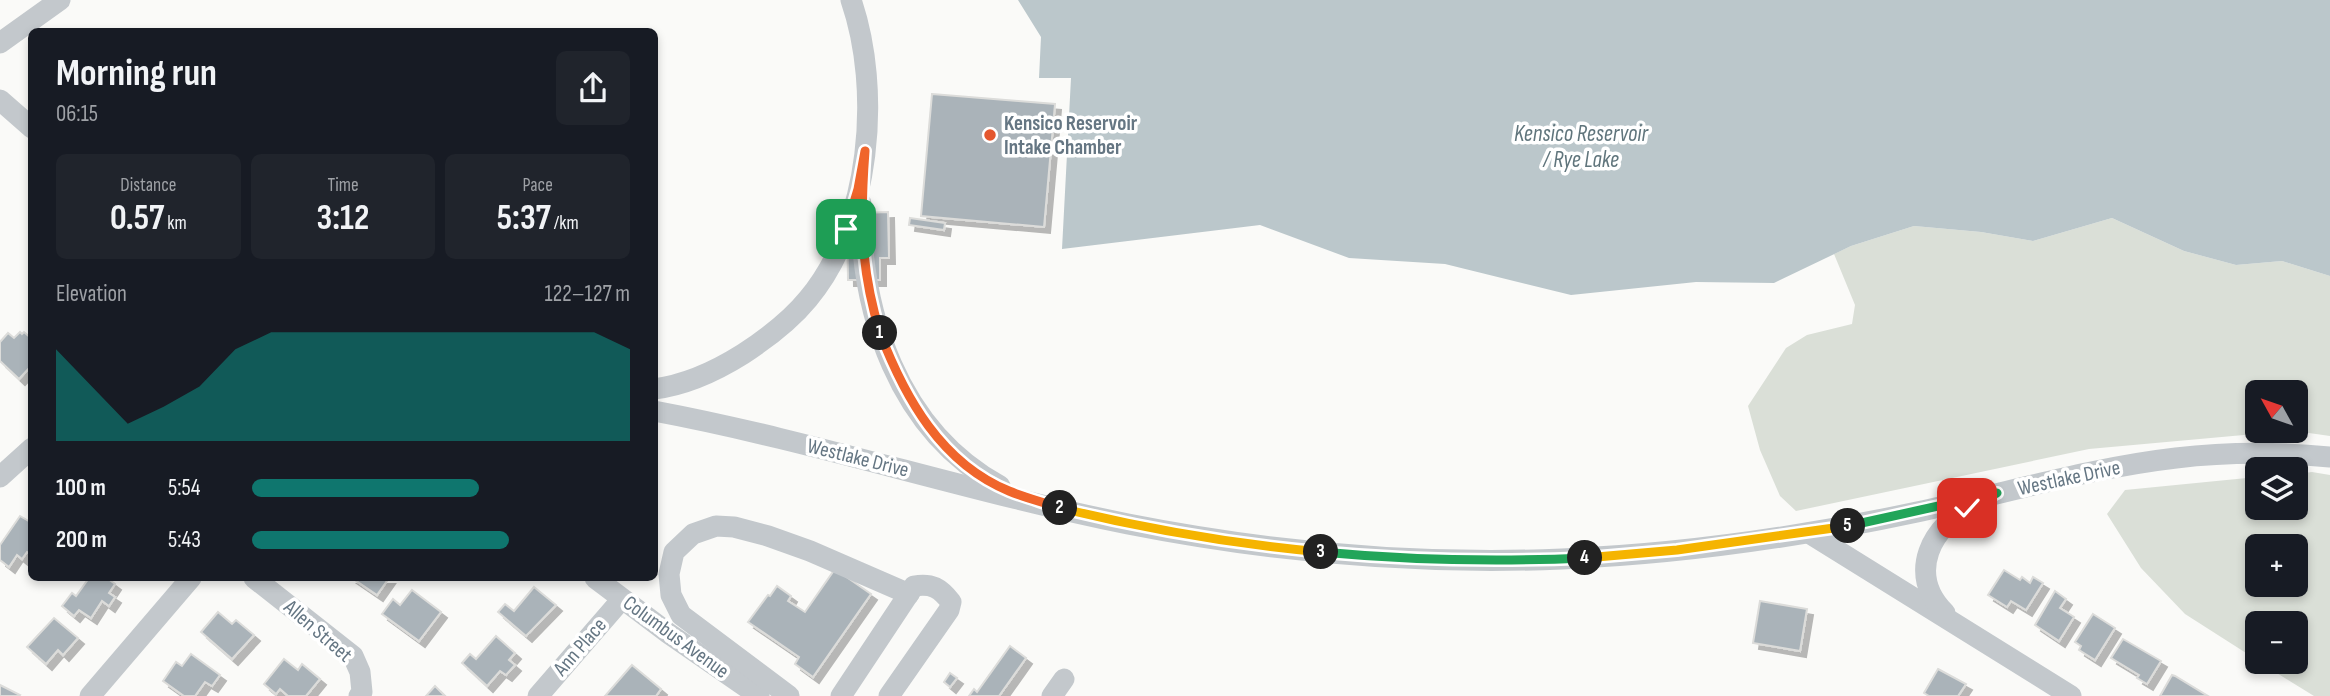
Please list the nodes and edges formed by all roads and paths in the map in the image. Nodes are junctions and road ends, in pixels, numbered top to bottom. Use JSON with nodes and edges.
{"nodes":[{"id":1,"x":60,"y":0,"type":"edge"},
{"id":2,"x":851,"y":0,"type":"edge"},
{"id":3,"x":0,"y":43,"type":"edge"},
{"id":4,"x":0,"y":100,"type":"edge"},
{"id":5,"x":28,"y":124,"type":"edge"},
{"id":6,"x":865,"y":151,"type":"junction"},
{"id":7,"x":658,"y":388,"type":"edge"},
{"id":8,"x":658,"y":412,"type":"edge"},
{"id":9,"x":28,"y":452,"type":"edge"},
{"id":10,"x":2330,"y":457,"type":"edge"},
{"id":11,"x":0,"y":477,"type":"edge"},
{"id":12,"x":1997,"y":493,"type":"junction"},
{"id":13,"x":1061,"y":508,"type":"junction"},
{"id":14,"x":1809,"y":533,"type":"junction"},
{"id":15,"x":188,"y":581,"type":"edge"},
{"id":16,"x":258,"y":581,"type":"edge"},
{"id":17,"x":599,"y":581,"type":"edge"},
{"id":18,"x":909,"y":594,"type":"junction"},
{"id":19,"x":622,"y":599,"type":"junction"},
{"id":20,"x":1956,"y":625,"type":"junction"},
{"id":21,"x":90,"y":696,"type":"edge"},
{"id":22,"x":359,"y":696,"type":"edge"},
{"id":23,"x":538,"y":696,"type":"edge"},
{"id":24,"x":759,"y":696,"type":"edge"},
{"id":25,"x":789,"y":696,"type":"edge"},
{"id":26,"x":841,"y":696,"type":"edge"},
{"id":27,"x":889,"y":696,"type":"edge"},
{"id":28,"x":2071,"y":696,"type":"edge"}],
"edges":[{"from":1,"to":3,"type":"street"},
{"from":2,"to":6,"type":"street","name":"Westlake Drive"},
{"from":4,"to":5,"type":"street"},
{"from":6,"to":7,"type":"street","name":"Westlake Drive"},
{"from":6,"to":13,"type":"street","name":"Westlake Drive"},
{"from":8,"to":13,"type":"street","name":"Westlake Drive"},
{"from":9,"to":11,"type":"street"},
{"from":10,"to":12,"type":"street","name":"Westlake Drive"},
{"from":12,"to":14,"type":"street","name":"Westlake Drive"},
{"from":12,"to":20,"type":"street"},
{"from":13,"to":14,"type":"street","name":"Westlake Drive"},
{"from":14,"to":20,"type":"street"},
{"from":15,"to":21,"type":"street"},
{"from":16,"to":22,"type":"street","name":"Allen Street"},
{"from":17,"to":19,"type":"street","name":"Columbus Avenue"},
{"from":18,"to":25,"type":"street"},
{"from":18,"to":26,"type":"street"},
{"from":18,"to":27,"type":"street"},
{"from":19,"to":23,"type":"street","name":"Ann Place"},
{"from":19,"to":24,"type":"street","name":"Columbus Avenue"},
{"from":20,"to":28,"type":"street"}]}
